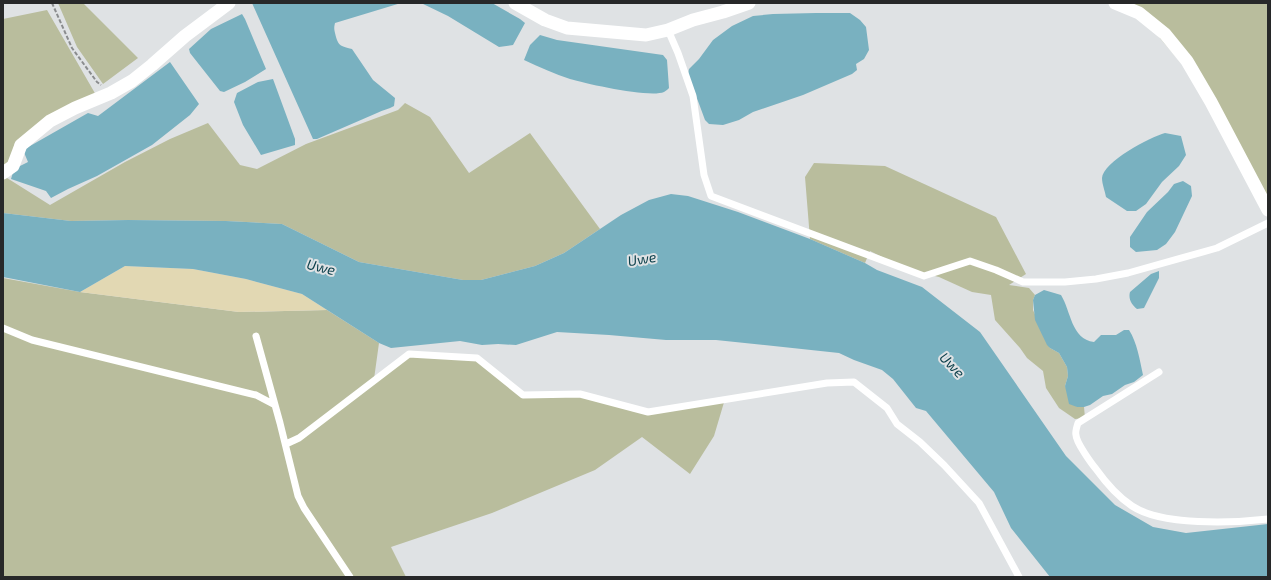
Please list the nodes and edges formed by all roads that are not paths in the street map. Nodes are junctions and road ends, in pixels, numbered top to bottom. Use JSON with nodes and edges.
{"nodes":[{"id":1,"x":229,"y":3,"type":"edge"},
{"id":2,"x":515,"y":3,"type":"edge"},
{"id":3,"x":749,"y":3,"type":"edge"},
{"id":4,"x":1114,"y":3,"type":"edge"},
{"id":5,"x":668,"y":30,"type":"junction"},
{"id":6,"x":3,"y":173,"type":"edge"},
{"id":7,"x":1268,"y":210,"type":"edge"},
{"id":8,"x":1268,"y":223,"type":"edge"},
{"id":9,"x":3,"y":328,"type":"edge"},
{"id":10,"x":256,"y":336,"type":"dead end"},
{"id":11,"x":1159,"y":372,"type":"dead end"},
{"id":12,"x":275,"y":405,"type":"junction"},
{"id":13,"x":286,"y":444,"type":"junction"},
{"id":14,"x":1268,"y":519,"type":"edge"},
{"id":15,"x":350,"y":577,"type":"edge"},
{"id":16,"x":1019,"y":577,"type":"edge"}],
"edges":[{"from":1,"to":6,"type":"street"},
{"from":2,"to":5,"type":"street"},
{"from":3,"to":5,"type":"street"},
{"from":4,"to":7,"type":"street"},
{"from":5,"to":8,"type":"lane"},
{"from":9,"to":12,"type":"lane"},
{"from":10,"to":12,"type":"lane"},
{"from":11,"to":14,"type":"lane"},
{"from":12,"to":13,"type":"lane"},
{"from":13,"to":15,"type":"lane"},
{"from":13,"to":16,"type":"lane"}]}
